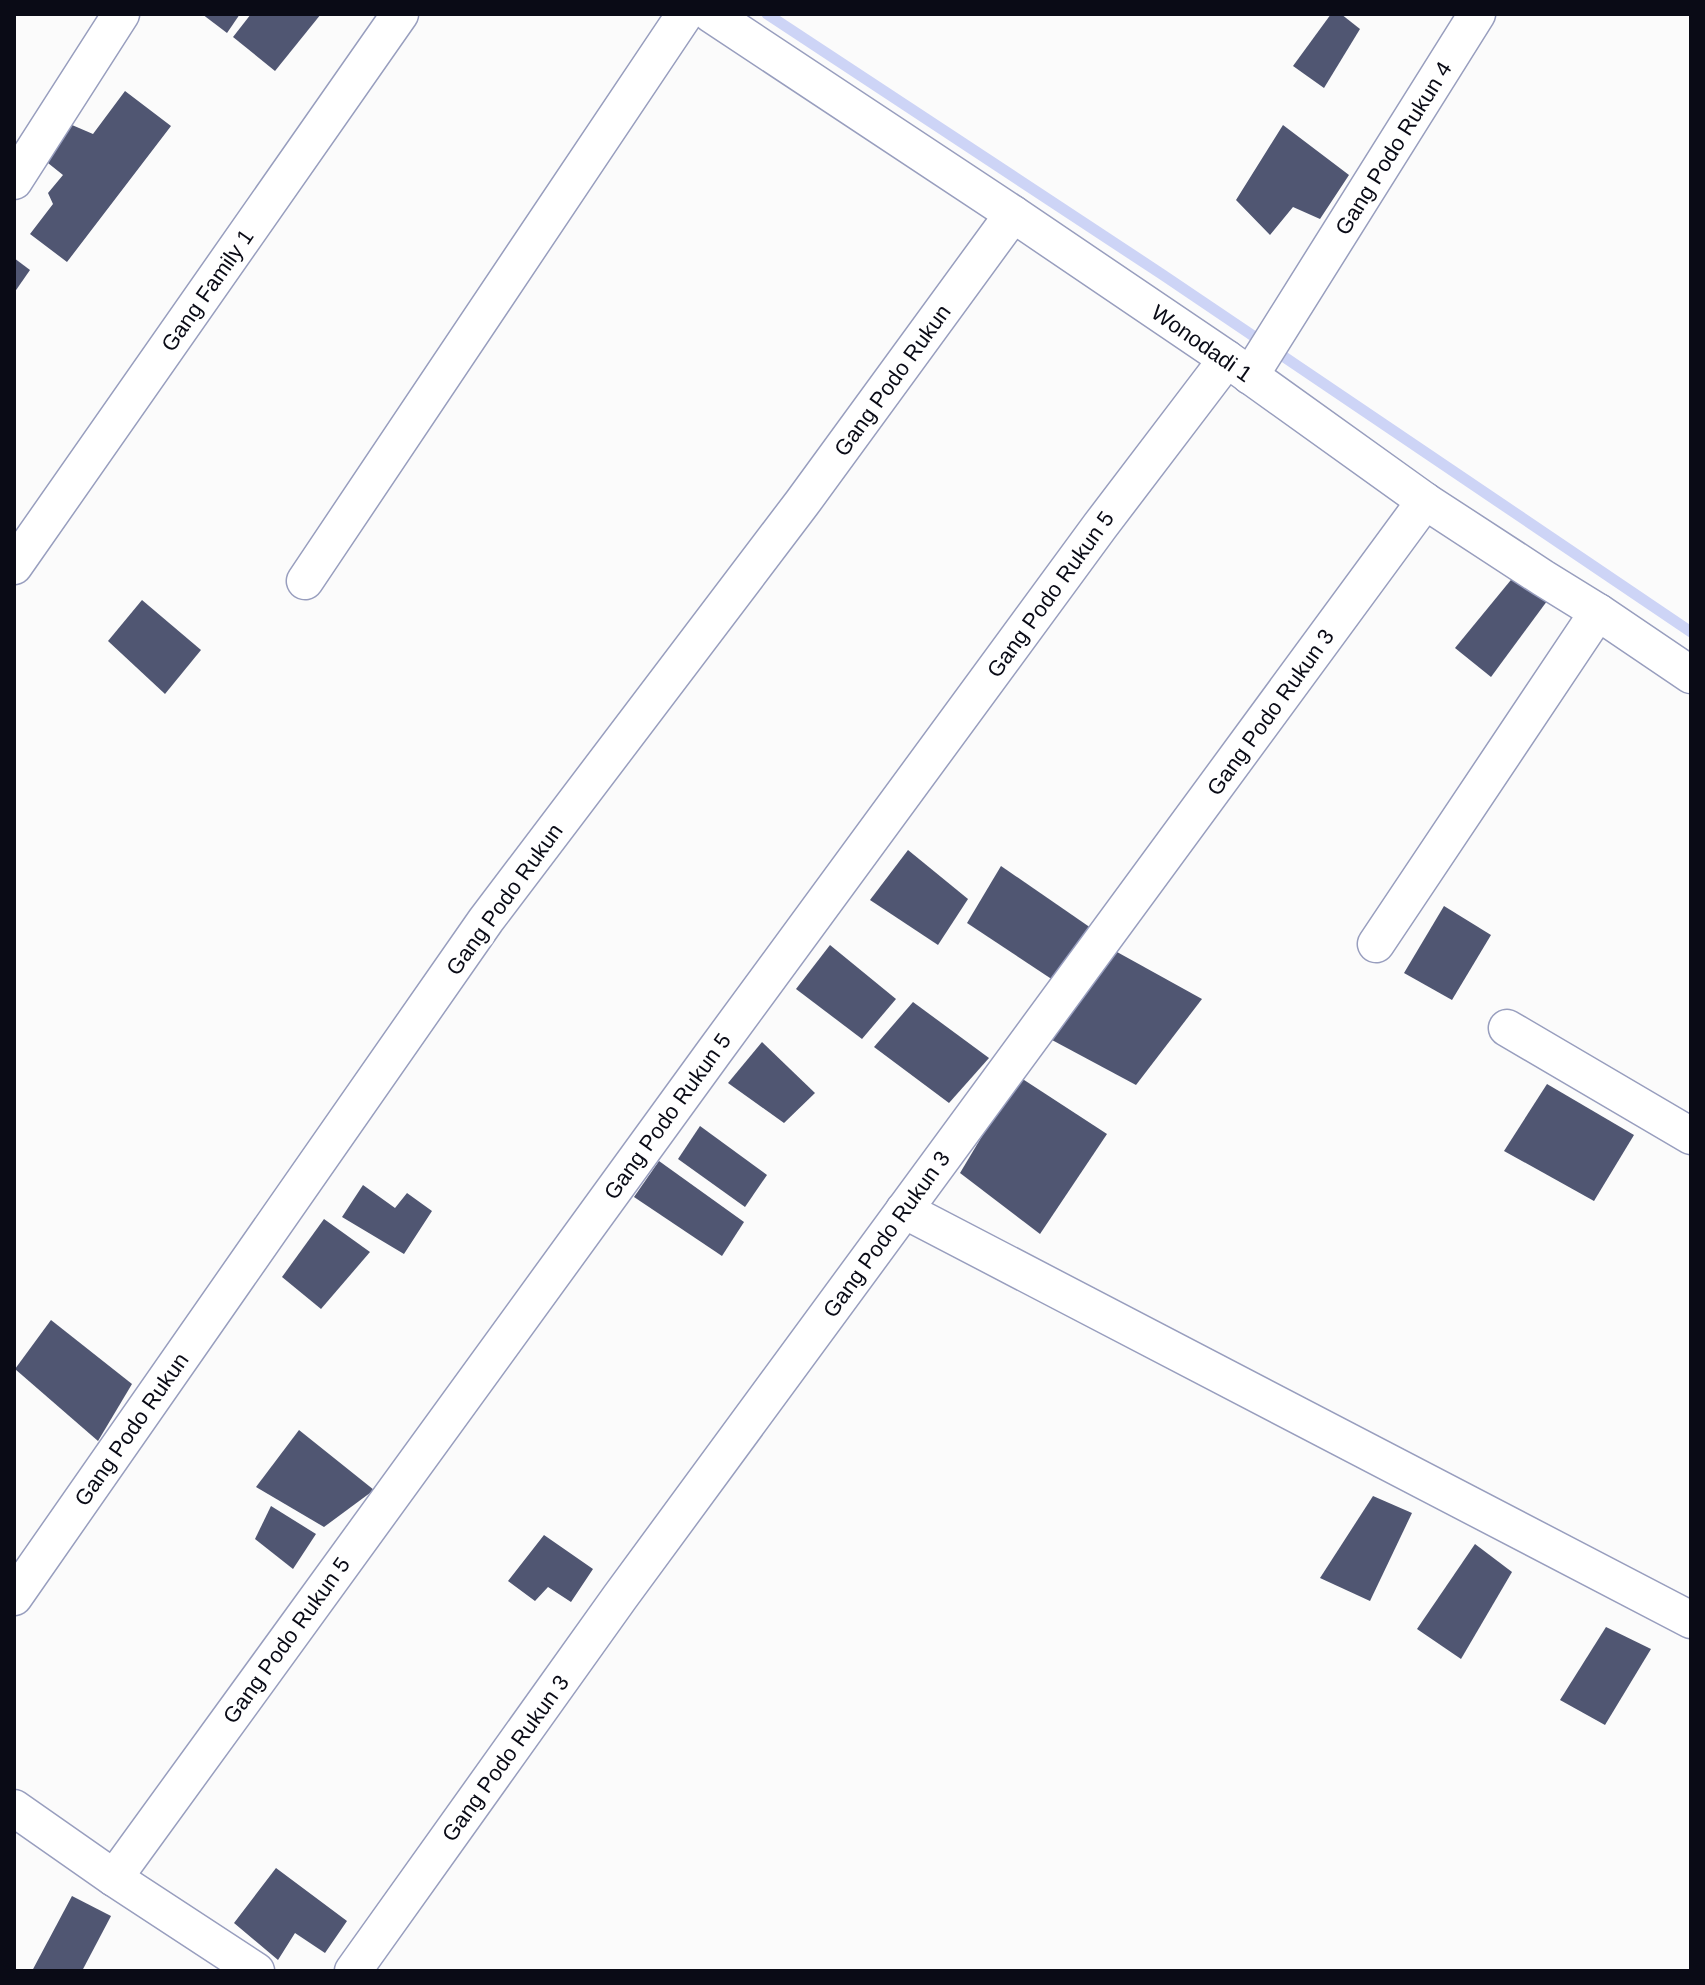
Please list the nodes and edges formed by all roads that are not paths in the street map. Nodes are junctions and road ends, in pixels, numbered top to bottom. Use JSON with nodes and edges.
{"nodes":[{"id":1,"x":121,"y":14,"type":"edge"},
{"id":2,"x":400,"y":14,"type":"edge"},
{"id":3,"x":685,"y":14,"type":"edge"},
{"id":4,"x":1477,"y":14,"type":"edge"},
{"id":5,"x":723,"y":17,"type":"edge"},
{"id":6,"x":14,"y":181,"type":"edge"},
{"id":7,"x":1013,"y":214,"type":"junction"},
{"id":8,"x":1243,"y":370,"type":"junction"},
{"id":9,"x":1425,"y":501,"type":"junction"},
{"id":10,"x":14,"y":566,"type":"edge"},
{"id":11,"x":305,"y":581,"type":"dead end"},
{"id":12,"x":1598,"y":612,"type":"junction"},
{"id":13,"x":1691,"y":675,"type":"edge"},
{"id":14,"x":1376,"y":944,"type":"dead end"},
{"id":15,"x":1507,"y":1028,"type":"dead end"},
{"id":16,"x":1691,"y":1136,"type":"edge"},
{"id":17,"x":904,"y":1210,"type":"junction"},
{"id":18,"x":14,"y":1597,"type":"edge"},
{"id":19,"x":1691,"y":1620,"type":"edge"},
{"id":20,"x":14,"y":1808,"type":"edge"},
{"id":21,"x":114,"y":1878,"type":"junction"},
{"id":22,"x":256,"y":1971,"type":"edge"},
{"id":23,"x":353,"y":1971,"type":"edge"}],
"edges":[{"from":1,"to":6,"type":"street"},
{"from":2,"to":10,"type":"street","name":"Gang Family 1"},
{"from":3,"to":11,"type":"street"},
{"from":4,"to":8,"type":"street","name":"Gang Podo Rukun 4"},
{"from":5,"to":7,"type":"street","name":"Wonodadi 1"},
{"from":7,"to":8,"type":"street","name":"Wonodadi 1"},
{"from":7,"to":18,"type":"street","name":"Gang Podo Rukun"},
{"from":8,"to":9,"type":"street","name":"Wonodadi 1"},
{"from":8,"to":21,"type":"street","name":"Gang Podo Rukun 5"},
{"from":9,"to":12,"type":"street","name":"Wonodadi 1"},
{"from":9,"to":17,"type":"street","name":"Gang Podo Rukun 3"},
{"from":12,"to":13,"type":"street","name":"Wonodadi 1"},
{"from":12,"to":14,"type":"street"},
{"from":15,"to":16,"type":"street"},
{"from":17,"to":19,"type":"street"},
{"from":17,"to":23,"type":"street","name":"Gang Podo Rukun 3"},
{"from":20,"to":21,"type":"street"},
{"from":21,"to":22,"type":"street"}]}
